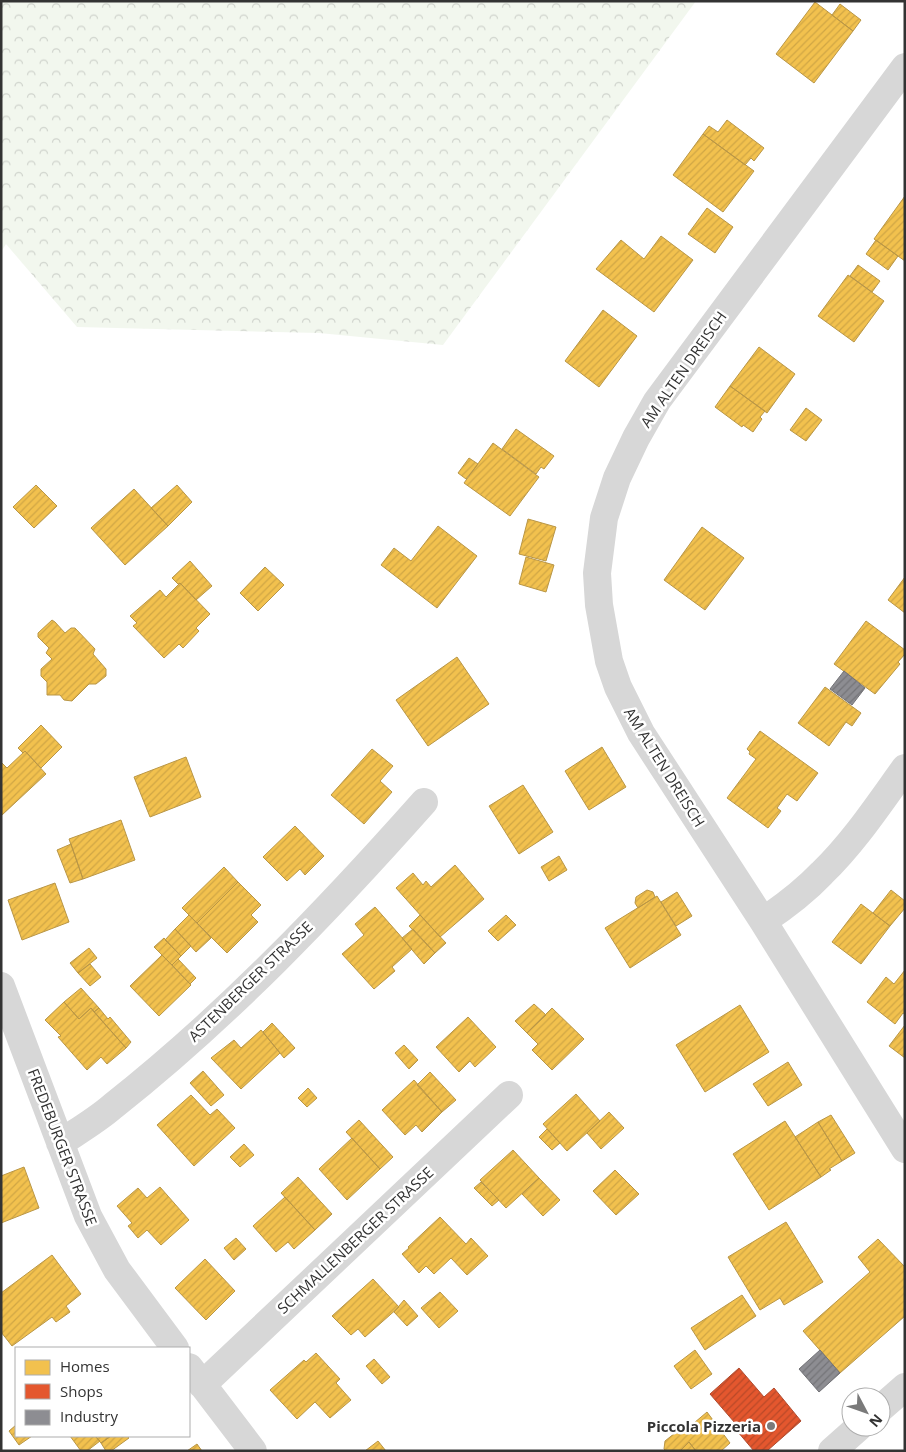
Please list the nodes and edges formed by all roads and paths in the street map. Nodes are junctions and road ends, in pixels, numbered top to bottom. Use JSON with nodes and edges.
{"nodes":[{"id":1,"x":905,"y":67,"type":"edge"},
{"id":2,"x":905,"y":768,"type":"edge"},
{"id":3,"x":424,"y":802,"type":"dead end"},
{"id":4,"x":763,"y":921,"type":"junction"},
{"id":5,"x":1,"y":986,"type":"edge"},
{"id":6,"x":509,"y":1095,"type":"dead end"},
{"id":7,"x":60,"y":1143,"type":"junction"},
{"id":8,"x":905,"y":1149,"type":"edge"},
{"id":9,"x":174,"y":1347,"type":"edge"},
{"id":10,"x":195,"y":1376,"type":"edge"},
{"id":11,"x":905,"y":1387,"type":"edge"},
{"id":12,"x":891,"y":1399,"type":"edge"},
{"id":13,"x":848,"y":1437,"type":"edge"},
{"id":14,"x":253,"y":1451,"type":"edge"},
{"id":15,"x":832,"y":1451,"type":"edge"}],
"edges":[{"from":1,"to":4,"type":"street","name":"AM ALTEN DREISCH"},
{"from":2,"to":4,"type":"street"},
{"from":3,"to":7,"type":"street","name":"ASTENBERGER STRASSE"},
{"from":4,"to":8,"type":"street","name":"AM ALTEN DREISCH"},
{"from":5,"to":7,"type":"street","name":"FREDEBURGER STRASSE"},
{"from":6,"to":10,"type":"street","name":"SCHMALLENBERGER STRASSE"},
{"from":7,"to":9,"type":"street","name":"FREDEBURGER STRASSE"},
{"from":10,"to":14,"type":"street"},
{"from":11,"to":12,"type":"street"},
{"from":13,"to":15,"type":"street"}]}
